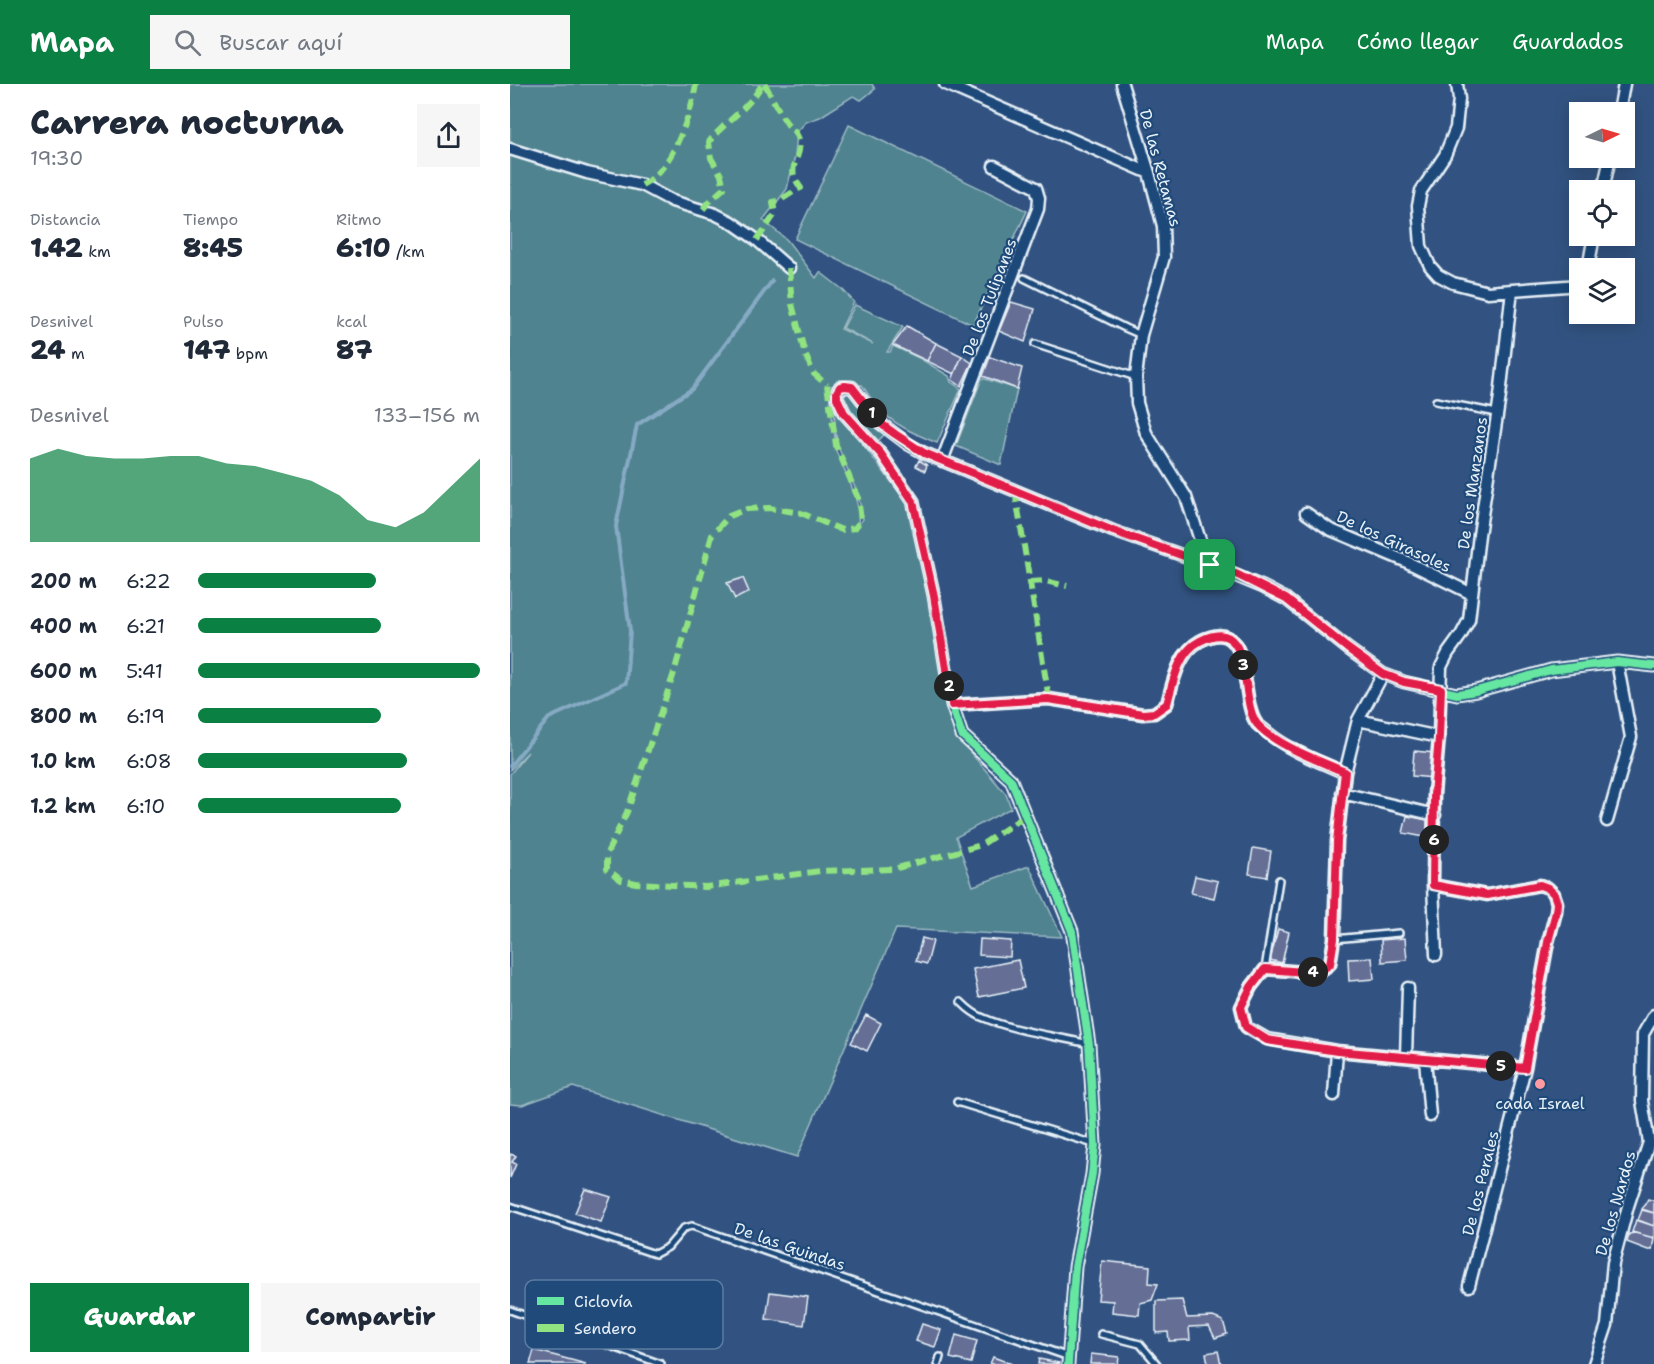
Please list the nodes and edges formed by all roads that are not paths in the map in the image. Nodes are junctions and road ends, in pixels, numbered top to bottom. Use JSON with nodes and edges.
{"nodes":[{"id":1,"x":945,"y":84,"type":"edge"},
{"id":2,"x":1122,"y":84,"type":"edge"},
{"id":3,"x":1457,"y":84,"type":"edge"},
{"id":4,"x":1624,"y":84,"type":"edge"},
{"id":5,"x":1620,"y":102,"type":"edge"},
{"id":6,"x":510,"y":148,"type":"edge"},
{"id":7,"x":994,"y":166,"type":"dead end"},
{"id":8,"x":1149,"y":173,"type":"junction"},
{"id":9,"x":789,"y":268,"type":"dead end"},
{"id":10,"x":1024,"y":278,"type":"dead end"},
{"id":11,"x":1569,"y":286,"type":"edge"},
{"id":12,"x":1512,"y":290,"type":"junction"},
{"id":13,"x":1141,"y":335,"type":"junction"},
{"id":14,"x":1035,"y":344,"type":"dead end"},
{"id":15,"x":1136,"y":377,"type":"junction"},
{"id":16,"x":1436,"y":401,"type":"dead end"},
{"id":17,"x":1497,"y":413,"type":"junction"},
{"id":18,"x":942,"y":461,"type":"junction"},
{"id":19,"x":1306,"y":513,"type":"dead end"},
{"id":20,"x":1210,"y":565,"type":"junction"},
{"id":21,"x":1472,"y":594,"type":"junction"},
{"id":22,"x":1617,"y":662,"type":"junction"},
{"id":23,"x":1654,"y":666,"type":"edge"},
{"id":24,"x":1383,"y":674,"type":"junction"},
{"id":25,"x":1441,"y":689,"type":"junction"},
{"id":26,"x":952,"y":705,"type":"junction"},
{"id":27,"x":1358,"y":720,"type":"junction"},
{"id":28,"x":1439,"y":737,"type":"junction"},
{"id":29,"x":1345,"y":772,"type":"junction"},
{"id":30,"x":1342,"y":793,"type":"junction"},
{"id":31,"x":1435,"y":815,"type":"junction"},
{"id":32,"x":1607,"y":821,"type":"dead end"},
{"id":33,"x":1279,"y":880,"type":"dead end"},
{"id":34,"x":1433,"y":885,"type":"junction"},
{"id":35,"x":1399,"y":933,"type":"dead end"},
{"id":36,"x":1334,"y":939,"type":"junction"},
{"id":37,"x":1436,"y":955,"type":"dead end"},
{"id":38,"x":1265,"y":969,"type":"junction"},
{"id":39,"x":1408,"y":988,"type":"dead end"},
{"id":40,"x":961,"y":1002,"type":"dead end"},
{"id":41,"x":1654,"y":1015,"type":"edge"},
{"id":42,"x":1089,"y":1044,"type":"junction"},
{"id":43,"x":1337,"y":1051,"type":"junction"},
{"id":44,"x":1406,"y":1057,"type":"junction"},
{"id":45,"x":1425,"y":1059,"type":"junction"},
{"id":46,"x":1525,"y":1068,"type":"junction"},
{"id":47,"x":1334,"y":1095,"type":"dead end"},
{"id":48,"x":957,"y":1102,"type":"dead end"},
{"id":49,"x":1430,"y":1116,"type":"dead end"},
{"id":50,"x":1651,"y":1143,"type":"edge"},
{"id":51,"x":1095,"y":1145,"type":"junction"},
{"id":52,"x":510,"y":1206,"type":"edge"},
{"id":53,"x":1469,"y":1286,"type":"dead end"},
{"id":54,"x":510,"y":1310,"type":"edge"},
{"id":55,"x":525,"y":1315,"type":"edge"},
{"id":56,"x":1101,"y":1334,"type":"dead end"},
{"id":57,"x":619,"y":1349,"type":"edge"},
{"id":58,"x":940,"y":1357,"type":"dead end"},
{"id":59,"x":1068,"y":1361,"type":"edge"},
{"id":60,"x":661,"y":1364,"type":"edge"},
{"id":61,"x":938,"y":1364,"type":"edge"},
{"id":62,"x":1157,"y":1364,"type":"edge"},
{"id":63,"x":1594,"y":1364,"type":"edge"}],
"edges":[{"from":1,"to":8,"type":"street"},
{"from":2,"to":8,"type":"street","name":"De las Retamas"},
{"from":3,"to":12,"type":"street"},
{"from":4,"to":5,"type":"street"},
{"from":6,"to":9,"type":"street"},
{"from":7,"to":18,"type":"street","name":"De los Tulipanes"},
{"from":8,"to":13,"type":"street","name":"De las Retamas"},
{"from":10,"to":13,"type":"lane"},
{"from":11,"to":12,"type":"street"},
{"from":12,"to":17,"type":"street","name":"De los Manzanos"},
{"from":13,"to":15,"type":"street","name":"De las Retamas"},
{"from":14,"to":15,"type":"lane"},
{"from":15,"to":20,"type":"street","name":"De las Retamas"},
{"from":16,"to":17,"type":"lane"},
{"from":17,"to":21,"type":"street","name":"De los Manzanos"},
{"from":18,"to":20,"type":"street"},
{"from":18,"to":26,"type":"street"},
{"from":19,"to":21,"type":"street","name":"De los Girasoles"},
{"from":20,"to":24,"type":"street"},
{"from":21,"to":25,"type":"street","name":"De los Manzanos"},
{"from":22,"to":23,"type":"street"},
{"from":22,"to":25,"type":"street"},
{"from":22,"to":32,"type":"street"},
{"from":24,"to":25,"type":"street"},
{"from":24,"to":27,"type":"street"},
{"from":25,"to":28,"type":"street","name":"De los Manzanos"},
{"from":26,"to":29,"type":"street"},
{"from":26,"to":42,"type":"street"},
{"from":27,"to":28,"type":"street"},
{"from":27,"to":29,"type":"street"},
{"from":28,"to":31,"type":"street","name":"De los Manzanos"},
{"from":29,"to":30,"type":"street"},
{"from":30,"to":31,"type":"street"},
{"from":30,"to":36,"type":"street"},
{"from":31,"to":34,"type":"street","name":"De los Manzanos"},
{"from":33,"to":38,"type":"lane"},
{"from":34,"to":37,"type":"street","name":"De los Manzanos"},
{"from":34,"to":46,"type":"street","name":"De los Perales"},
{"from":35,"to":36,"type":"lane"},
{"from":36,"to":38,"type":"street"},
{"from":38,"to":43,"type":"street"},
{"from":39,"to":44,"type":"street"},
{"from":40,"to":42,"type":"lane"},
{"from":41,"to":50,"type":"street","name":"De los Nardos"},
{"from":42,"to":51,"type":"street"},
{"from":43,"to":44,"type":"street"},
{"from":43,"to":47,"type":"street"},
{"from":44,"to":45,"type":"street"},
{"from":45,"to":46,"type":"street"},
{"from":45,"to":49,"type":"street"},
{"from":46,"to":53,"type":"street","name":"De los Perales"},
{"from":48,"to":51,"type":"lane"},
{"from":50,"to":63,"type":"street","name":"De los Nardos"},
{"from":51,"to":59,"type":"street"},
{"from":52,"to":59,"type":"lane","name":"De las Guindas"},
{"from":54,"to":55,"type":"lane"},
{"from":56,"to":62,"type":"lane"},
{"from":57,"to":60,"type":"lane"},
{"from":58,"to":61,"type":"lane"}]}
